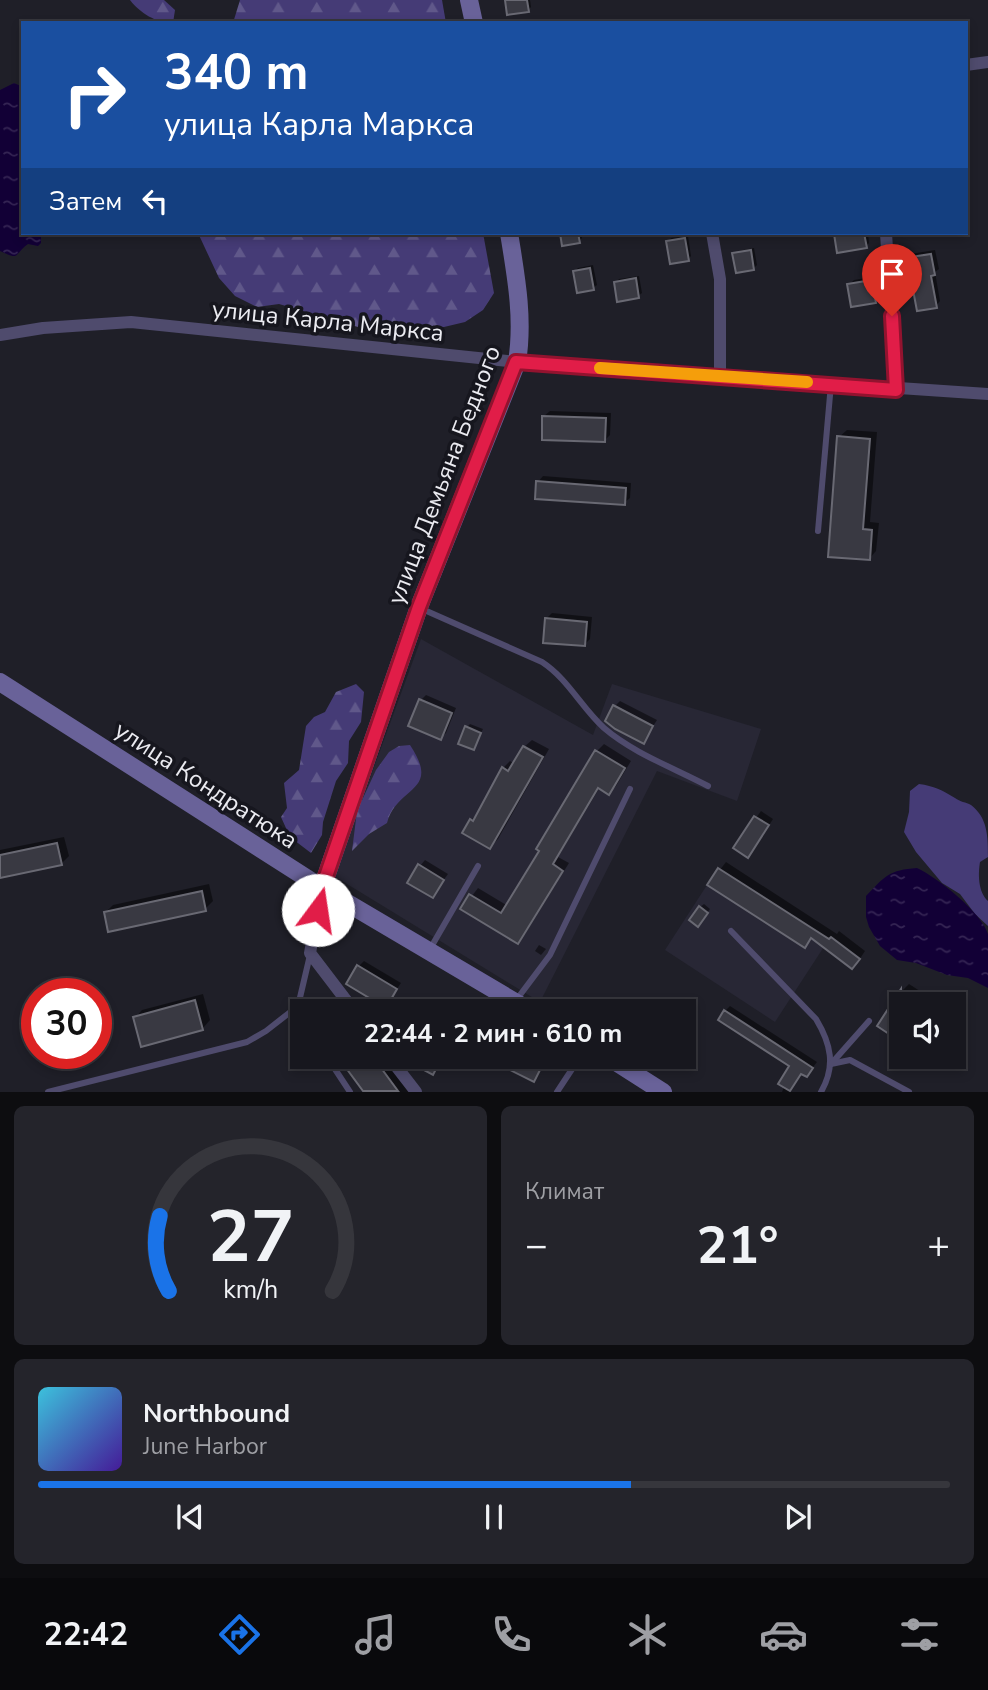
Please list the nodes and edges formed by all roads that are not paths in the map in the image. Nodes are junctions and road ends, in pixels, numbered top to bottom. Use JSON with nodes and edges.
{"nodes":[{"id":1,"x":469,"y":0,"type":"edge"},
{"id":2,"x":474,"y":21,"type":"edge"},
{"id":3,"x":988,"y":62,"type":"edge"},
{"id":4,"x":968,"y":65,"type":"edge"},
{"id":5,"x":509,"y":235,"type":"edge"},
{"id":6,"x":712,"y":235,"type":"edge"},
{"id":7,"x":886,"y":235,"type":"edge"},
{"id":8,"x":0,"y":335,"type":"edge"},
{"id":9,"x":516,"y":362,"type":"junction"},
{"id":10,"x":720,"y":377,"type":"junction"},
{"id":11,"x":831,"y":384,"type":"junction"},
{"id":12,"x":896,"y":390,"type":"junction"},
{"id":13,"x":988,"y":394,"type":"edge"},
{"id":14,"x":818,"y":531,"type":"dead end"},
{"id":15,"x":419,"y":607,"type":"junction"},
{"id":16,"x":0,"y":682,"type":"edge"},
{"id":17,"x":708,"y":786,"type":"dead end"},
{"id":18,"x":630,"y":789,"type":"dead end"},
{"id":19,"x":478,"y":866,"type":"dead end"},
{"id":20,"x":322,"y":888,"type":"junction"},
{"id":21,"x":731,"y":931,"type":"dead end"},
{"id":22,"x":429,"y":951,"type":"junction"},
{"id":23,"x":310,"y":953,"type":"junction"},
{"id":24,"x":345,"y":999,"type":"edge"},
{"id":25,"x":510,"y":999,"type":"edge"},
{"id":26,"x":517,"y":999,"type":"edge"},
{"id":27,"x":869,"y":1021,"type":"dead end"},
{"id":28,"x":831,"y":1064,"type":"junction"},
{"id":29,"x":335,"y":1069,"type":"edge"},
{"id":30,"x":399,"y":1069,"type":"edge"},
{"id":31,"x":572,"y":1069,"type":"edge"},
{"id":32,"x":627,"y":1069,"type":"edge"},
{"id":33,"x":48,"y":1091,"type":"edge"},
{"id":34,"x":350,"y":1091,"type":"edge"},
{"id":35,"x":416,"y":1091,"type":"edge"},
{"id":36,"x":557,"y":1091,"type":"edge"},
{"id":37,"x":663,"y":1091,"type":"edge"},
{"id":38,"x":821,"y":1091,"type":"edge"},
{"id":39,"x":909,"y":1091,"type":"edge"}],
"edges":[{"from":1,"to":2,"type":"street"},
{"from":3,"to":4,"type":"street"},
{"from":5,"to":9,"type":"street","name":"улица Демьяна Бедного"},
{"from":6,"to":10,"type":"street"},
{"from":7,"to":12,"type":"street"},
{"from":8,"to":9,"type":"street","name":"улица Карла Маркса"},
{"from":9,"to":10,"type":"street","name":"улица Карла Маркса"},
{"from":9,"to":15,"type":"street","name":"улица Демьяна Бедного"},
{"from":10,"to":11,"type":"street","name":"улица Карла Маркса"},
{"from":11,"to":12,"type":"street","name":"улица Карла Маркса"},
{"from":11,"to":14,"type":"lane"},
{"from":12,"to":13,"type":"street","name":"улица Карла Маркса"},
{"from":15,"to":17,"type":"lane"},
{"from":15,"to":20,"type":"street","name":"улица Демьяна Бедного"},
{"from":16,"to":20,"type":"street","name":"улица Кондратюка"},
{"from":18,"to":26,"type":"lane"},
{"from":19,"to":22,"type":"lane"},
{"from":20,"to":22,"type":"street","name":"улица Кондратюка"},
{"from":20,"to":23,"type":"street"},
{"from":21,"to":28,"type":"lane"},
{"from":22,"to":25,"type":"street","name":"улица Кондратюка"},
{"from":23,"to":24,"type":"street"},
{"from":23,"to":33,"type":"lane"},
{"from":27,"to":28,"type":"lane"},
{"from":28,"to":38,"type":"lane"},
{"from":28,"to":39,"type":"lane"},
{"from":29,"to":34,"type":"lane"},
{"from":30,"to":35,"type":"street"},
{"from":31,"to":36,"type":"lane"},
{"from":32,"to":37,"type":"street"}]}
